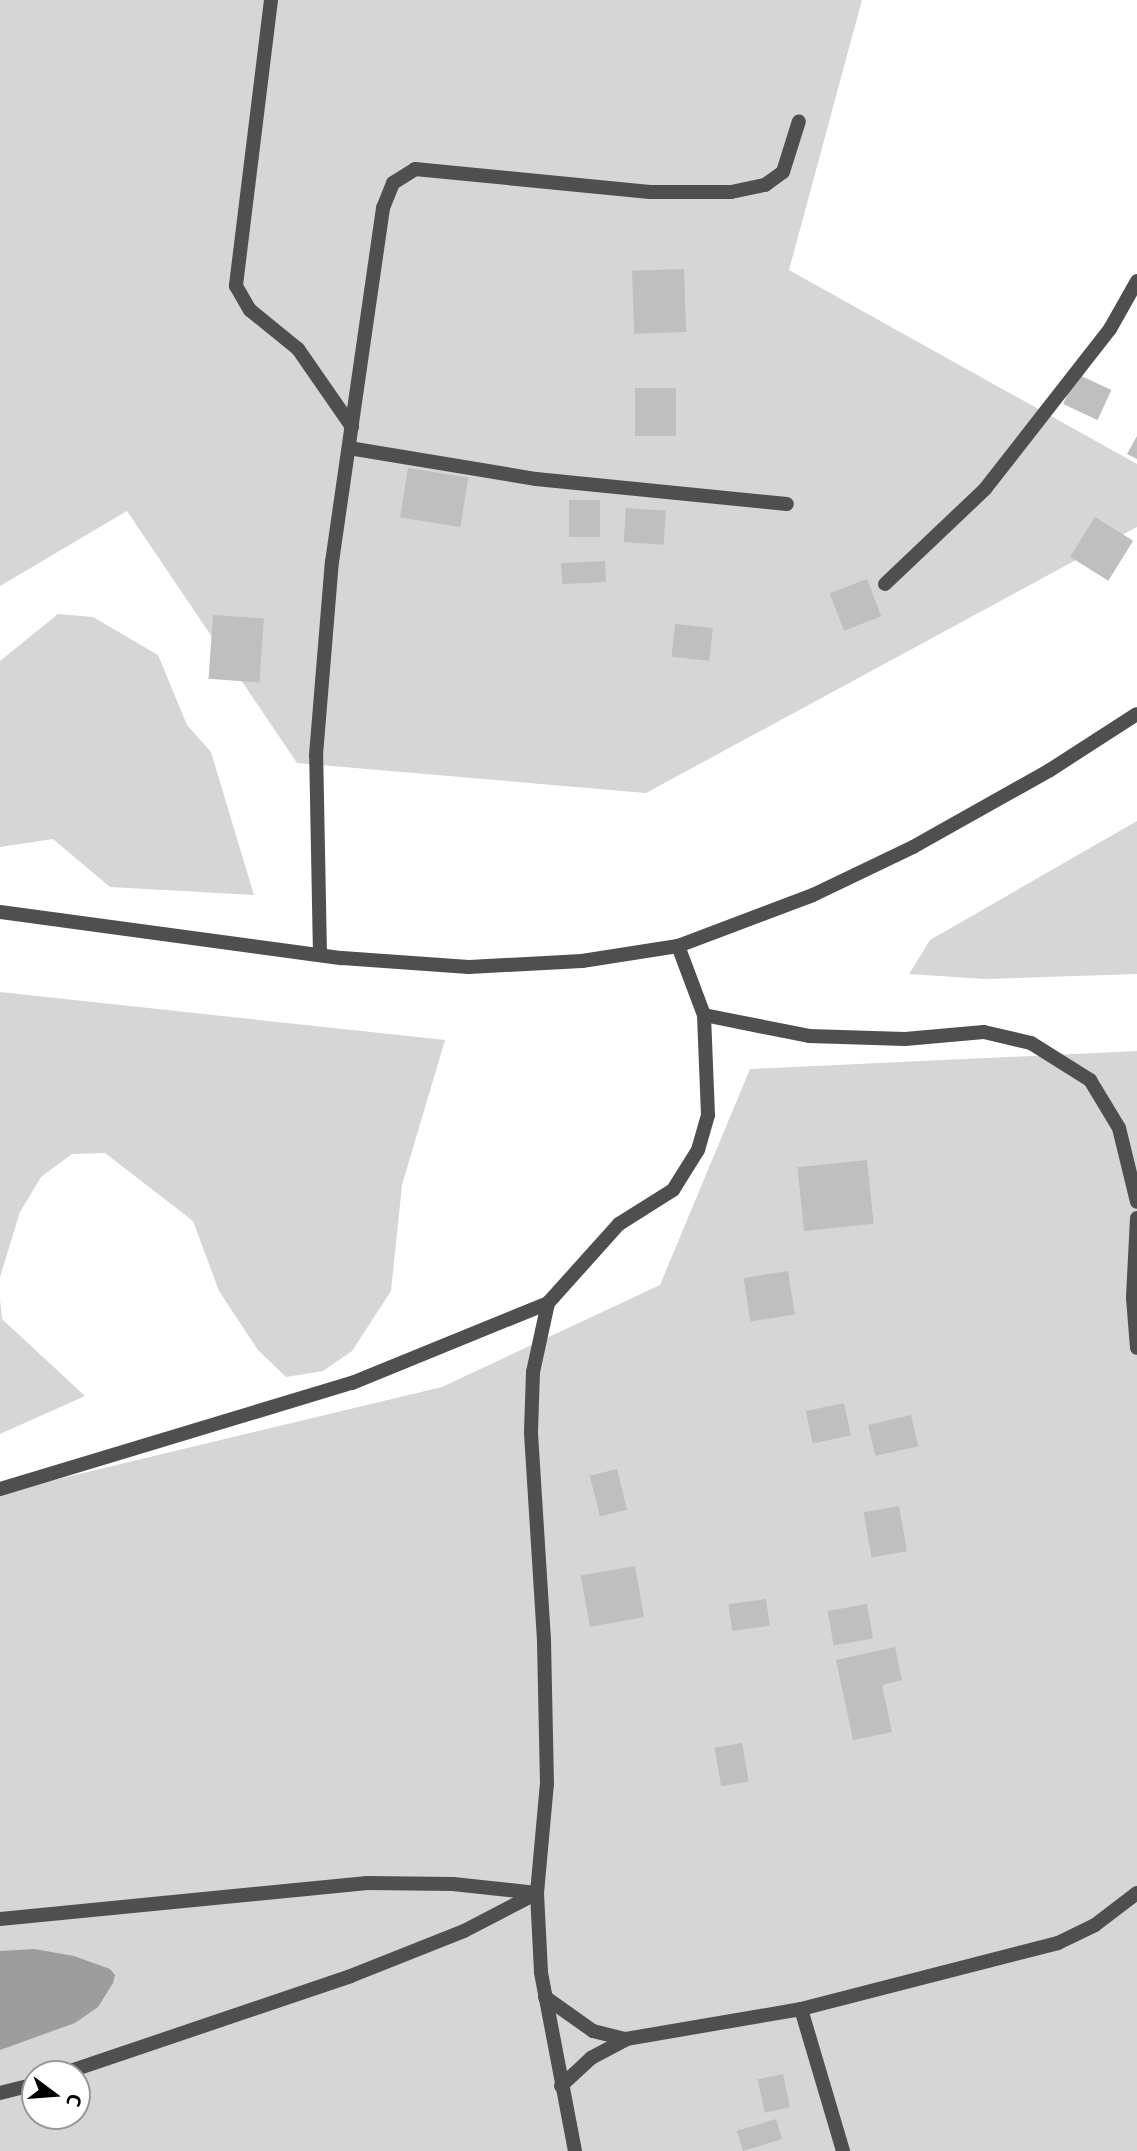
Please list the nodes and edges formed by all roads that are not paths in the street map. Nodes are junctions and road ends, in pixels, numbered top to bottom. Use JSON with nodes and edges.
{"nodes":[{"id":1,"x":271,"y":0,"type":"edge"},
{"id":2,"x":799,"y":121,"type":"dead end"},
{"id":3,"x":1137,"y":281,"type":"edge"},
{"id":4,"x":352,"y":427,"type":"junction"},
{"id":5,"x":349,"y":448,"type":"junction"},
{"id":6,"x":787,"y":504,"type":"dead end"},
{"id":7,"x":885,"y":584,"type":"dead end"},
{"id":8,"x":1137,"y":714,"type":"edge"},
{"id":9,"x":0,"y":912,"type":"edge"},
{"id":10,"x":678,"y":946,"type":"junction"},
{"id":11,"x":320,"y":955,"type":"junction"},
{"id":12,"x":704,"y":1015,"type":"junction"},
{"id":13,"x":1137,"y":1202,"type":"edge"},
{"id":14,"x":1137,"y":1217,"type":"edge"},
{"id":15,"x":548,"y":1303,"type":"junction"},
{"id":16,"x":1137,"y":1348,"type":"edge"},
{"id":17,"x":0,"y":1489,"type":"edge"},
{"id":18,"x":537,"y":1894,"type":"junction"},
{"id":19,"x":1137,"y":1894,"type":"edge"},
{"id":20,"x":0,"y":1919,"type":"edge"},
{"id":21,"x":545,"y":1997,"type":"junction"},
{"id":22,"x":801,"y":2009,"type":"junction"},
{"id":23,"x":626,"y":2039,"type":"junction"},
{"id":24,"x":91,"y":2064,"type":"edge"},
{"id":25,"x":561,"y":2086,"type":"junction"},
{"id":26,"x":21,"y":2088,"type":"edge"},
{"id":27,"x":0,"y":2093,"type":"edge"},
{"id":28,"x":575,"y":2151,"type":"edge"},
{"id":29,"x":843,"y":2151,"type":"edge"}],
"edges":[{"from":1,"to":4,"type":"street"},
{"from":2,"to":4,"type":"street"},
{"from":3,"to":7,"type":"street"},
{"from":4,"to":5,"type":"street"},
{"from":5,"to":6,"type":"street"},
{"from":5,"to":11,"type":"street"},
{"from":8,"to":10,"type":"street"},
{"from":9,"to":11,"type":"street"},
{"from":10,"to":11,"type":"street"},
{"from":10,"to":12,"type":"street"},
{"from":12,"to":13,"type":"street"},
{"from":12,"to":15,"type":"street"},
{"from":14,"to":16,"type":"street"},
{"from":15,"to":17,"type":"street"},
{"from":15,"to":18,"type":"street"},
{"from":18,"to":20,"type":"street"},
{"from":18,"to":21,"type":"street"},
{"from":18,"to":24,"type":"street"},
{"from":19,"to":22,"type":"street"},
{"from":21,"to":23,"type":"street"},
{"from":21,"to":25,"type":"street"},
{"from":22,"to":23,"type":"street"},
{"from":22,"to":29,"type":"street"},
{"from":23,"to":25,"type":"street"},
{"from":25,"to":28,"type":"street"},
{"from":26,"to":27,"type":"street"}]}
